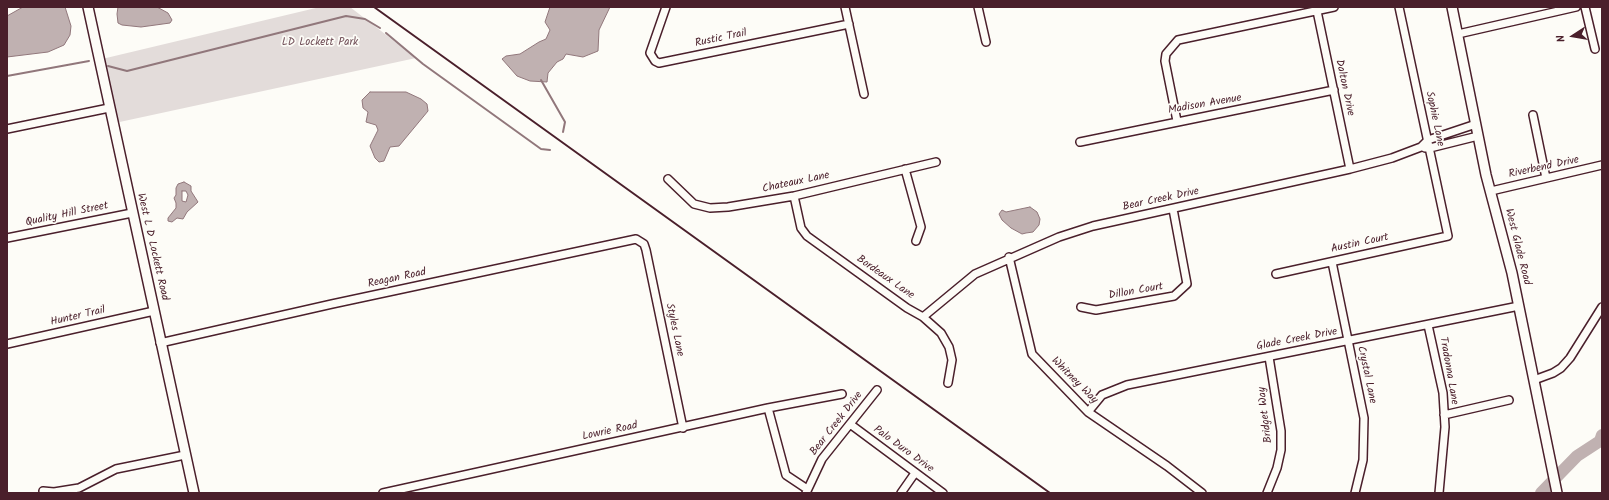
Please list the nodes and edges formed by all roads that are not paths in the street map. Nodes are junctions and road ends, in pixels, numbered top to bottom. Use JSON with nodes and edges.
{"nodes":[{"id":1,"x":88,"y":7,"type":"edge"},
{"id":2,"x":666,"y":7,"type":"edge"},
{"id":3,"x":845,"y":7,"type":"edge"},
{"id":4,"x":978,"y":7,"type":"edge"},
{"id":5,"x":1334,"y":7,"type":"edge"},
{"id":6,"x":1399,"y":7,"type":"edge"},
{"id":7,"x":1452,"y":7,"type":"edge"},
{"id":8,"x":1576,"y":7,"type":"edge"},
{"id":9,"x":1585,"y":7,"type":"edge"},
{"id":10,"x":1317,"y":11,"type":"junction"},
{"id":11,"x":849,"y":24,"type":"junction"},
{"id":12,"x":1458,"y":34,"type":"junction"},
{"id":13,"x":986,"y":42,"type":"dead end"},
{"id":14,"x":1595,"y":49,"type":"dead end"},
{"id":15,"x":1334,"y":90,"type":"junction"},
{"id":16,"x":864,"y":94,"type":"dead end"},
{"id":17,"x":109,"y":108,"type":"junction"},
{"id":18,"x":1533,"y":115,"type":"dead end"},
{"id":19,"x":1177,"y":121,"type":"junction"},
{"id":20,"x":1476,"y":124,"type":"junction"},
{"id":21,"x":7,"y":129,"type":"edge"},
{"id":22,"x":1478,"y":136,"type":"junction"},
{"id":23,"x":1428,"y":140,"type":"junction"},
{"id":24,"x":1080,"y":142,"type":"dead end"},
{"id":25,"x":1421,"y":147,"type":"junction"},
{"id":26,"x":1430,"y":148,"type":"junction"},
{"id":27,"x":936,"y":162,"type":"dead end"},
{"id":28,"x":1602,"y":165,"type":"edge"},
{"id":29,"x":905,"y":169,"type":"junction"},
{"id":30,"x":1350,"y":170,"type":"junction"},
{"id":31,"x":1546,"y":178,"type":"junction"},
{"id":32,"x":668,"y":179,"type":"dead end"},
{"id":33,"x":1491,"y":191,"type":"junction"},
{"id":34,"x":794,"y":196,"type":"junction"},
{"id":35,"x":1172,"y":209,"type":"junction"},
{"id":36,"x":132,"y":212,"type":"junction"},
{"id":37,"x":1448,"y":236,"type":"joint"},
{"id":38,"x":7,"y":238,"type":"edge"},
{"id":39,"x":638,"y":240,"type":"joint"},
{"id":40,"x":916,"y":241,"type":"dead end"},
{"id":41,"x":1010,"y":257,"type":"junction"},
{"id":42,"x":1332,"y":262,"type":"junction"},
{"id":43,"x":1276,"y":274,"type":"dead end"},
{"id":44,"x":1519,"y":306,"type":"junction"},
{"id":45,"x":1081,"y":307,"type":"dead end"},
{"id":46,"x":1602,"y":307,"type":"edge"},
{"id":47,"x":154,"y":311,"type":"junction"},
{"id":48,"x":924,"y":317,"type":"junction"},
{"id":49,"x":1428,"y":325,"type":"junction"},
{"id":50,"x":1348,"y":341,"type":"junction"},
{"id":51,"x":160,"y":343,"type":"junction"},
{"id":52,"x":7,"y":344,"type":"edge"},
{"id":53,"x":1269,"y":357,"type":"junction"},
{"id":54,"x":1534,"y":380,"type":"junction"},
{"id":55,"x":948,"y":383,"type":"dead end"},
{"id":56,"x":877,"y":390,"type":"dead end"},
{"id":57,"x":842,"y":394,"type":"dead end"},
{"id":58,"x":1509,"y":400,"type":"dead end"},
{"id":59,"x":768,"y":408,"type":"junction"},
{"id":60,"x":1088,"y":412,"type":"junction"},
{"id":61,"x":1444,"y":415,"type":"junction"},
{"id":62,"x":850,"y":424,"type":"junction"},
{"id":63,"x":683,"y":428,"type":"junction"},
{"id":64,"x":185,"y":455,"type":"junction"},
{"id":65,"x":915,"y":473,"type":"junction"},
{"id":66,"x":43,"y":491,"type":"dead end"},
{"id":67,"x":806,"y":491,"type":"edge"},
{"id":68,"x":194,"y":493,"type":"edge"},
{"id":69,"x":383,"y":493,"type":"edge"},
{"id":70,"x":901,"y":493,"type":"edge"},
{"id":71,"x":943,"y":493,"type":"edge"},
{"id":72,"x":1202,"y":493,"type":"edge"},
{"id":73,"x":1267,"y":493,"type":"edge"},
{"id":74,"x":1355,"y":493,"type":"edge"},
{"id":75,"x":1439,"y":493,"type":"edge"},
{"id":76,"x":1557,"y":493,"type":"edge"}],
"edges":[{"from":1,"to":17,"type":"main road","name":"West L D Lockett Road"},
{"from":2,"to":11,"type":"street","name":"Rustic Trail"},
{"from":3,"to":11,"type":"street"},
{"from":4,"to":13,"type":"street"},
{"from":5,"to":10,"type":"street"},
{"from":6,"to":23,"type":"street","name":"Sophie Lane"},
{"from":7,"to":12,"type":"main road","name":"West Glade Road"},
{"from":8,"to":12,"type":"street"},
{"from":9,"to":14,"type":"street"},
{"from":10,"to":15,"type":"street","name":"Dalton Drive"},
{"from":10,"to":19,"type":"street"},
{"from":11,"to":16,"type":"street"},
{"from":12,"to":20,"type":"main road","name":"West Glade Road"},
{"from":15,"to":19,"type":"street","name":"Madison Avenue"},
{"from":15,"to":30,"type":"street","name":"Dalton Drive"},
{"from":17,"to":21,"type":"street"},
{"from":17,"to":36,"type":"main road","name":"West L D Lockett Road"},
{"from":18,"to":31,"type":"street"},
{"from":19,"to":24,"type":"street","name":"Madison Avenue"},
{"from":20,"to":22,"type":"main road","name":"West Glade Road"},
{"from":20,"to":23,"type":"street","name":"Bear Creek Drive"},
{"from":22,"to":26,"type":"street","name":"Bear Creek Drive"},
{"from":22,"to":33,"type":"main road","name":"West Glade Road"},
{"from":23,"to":25,"type":"street","name":"Bear Creek Drive"},
{"from":23,"to":26,"type":"street","name":"Sophie Lane"},
{"from":25,"to":26,"type":"street","name":"Bear Creek Drive"},
{"from":25,"to":30,"type":"street","name":"Bear Creek Drive"},
{"from":26,"to":37,"type":"street","name":"Sophie Lane"},
{"from":27,"to":29,"type":"street","name":"Chateaux Lane"},
{"from":28,"to":31,"type":"street","name":"Riverbend Drive"},
{"from":29,"to":34,"type":"street","name":"Chateaux Lane"},
{"from":29,"to":40,"type":"street"},
{"from":30,"to":35,"type":"street","name":"Bear Creek Drive"},
{"from":31,"to":33,"type":"street","name":"Riverbend Drive"},
{"from":32,"to":34,"type":"street","name":"Chateaux Lane"},
{"from":33,"to":44,"type":"main road","name":"West Glade Road"},
{"from":34,"to":48,"type":"street","name":"Bordeaux Lane"},
{"from":35,"to":41,"type":"street","name":"Bear Creek Drive"},
{"from":35,"to":45,"type":"street","name":"Dillon Court"},
{"from":36,"to":38,"type":"street","name":"Quality Hill Street"},
{"from":36,"to":47,"type":"main road","name":"West L D Lockett Road"},
{"from":37,"to":42,"type":"street","name":"Austin Court"},
{"from":39,"to":51,"type":"street","name":"Reagan Road"},
{"from":39,"to":63,"type":"street","name":"Styles Lane"},
{"from":41,"to":48,"type":"street","name":"Bear Creek Drive"},
{"from":41,"to":60,"type":"street","name":"Whitney Way"},
{"from":42,"to":43,"type":"street","name":"Austin Court"},
{"from":42,"to":50,"type":"street","name":"Crystal Lane"},
{"from":44,"to":49,"type":"street","name":"Glade Creek Drive"},
{"from":44,"to":54,"type":"main road","name":"West Glade Road"},
{"from":46,"to":54,"type":"street"},
{"from":47,"to":51,"type":"main road","name":"West L D Lockett Road"},
{"from":47,"to":52,"type":"street","name":"Hunter Trail"},
{"from":48,"to":55,"type":"street","name":"Bordeaux Lane"},
{"from":49,"to":50,"type":"street","name":"Glade Creek Drive"},
{"from":49,"to":61,"type":"street","name":"Tradonna Lane"},
{"from":50,"to":53,"type":"street","name":"Glade Creek Drive"},
{"from":50,"to":74,"type":"street","name":"Crystal Lane"},
{"from":51,"to":64,"type":"main road","name":"West L D Lockett Road"},
{"from":53,"to":60,"type":"street","name":"Glade Creek Drive"},
{"from":53,"to":73,"type":"street","name":"Bridget Way"},
{"from":54,"to":76,"type":"main road","name":"West Glade Road"},
{"from":56,"to":62,"type":"street","name":"Bear Creek Drive"},
{"from":57,"to":59,"type":"street","name":"Lowrie Road"},
{"from":58,"to":61,"type":"street"},
{"from":59,"to":63,"type":"street","name":"Lowrie Road"},
{"from":59,"to":67,"type":"street"},
{"from":60,"to":72,"type":"street","name":"Whitney Way"},
{"from":61,"to":75,"type":"street","name":"Tradonna Lane"},
{"from":62,"to":65,"type":"street","name":"Palo Duro Drive"},
{"from":62,"to":67,"type":"street","name":"Bear Creek Drive"},
{"from":63,"to":69,"type":"street","name":"Lowrie Road"},
{"from":64,"to":66,"type":"street"},
{"from":64,"to":68,"type":"main road","name":"West L D Lockett Road"},
{"from":65,"to":70,"type":"street"},
{"from":65,"to":71,"type":"street","name":"Palo Duro Drive"}]}
